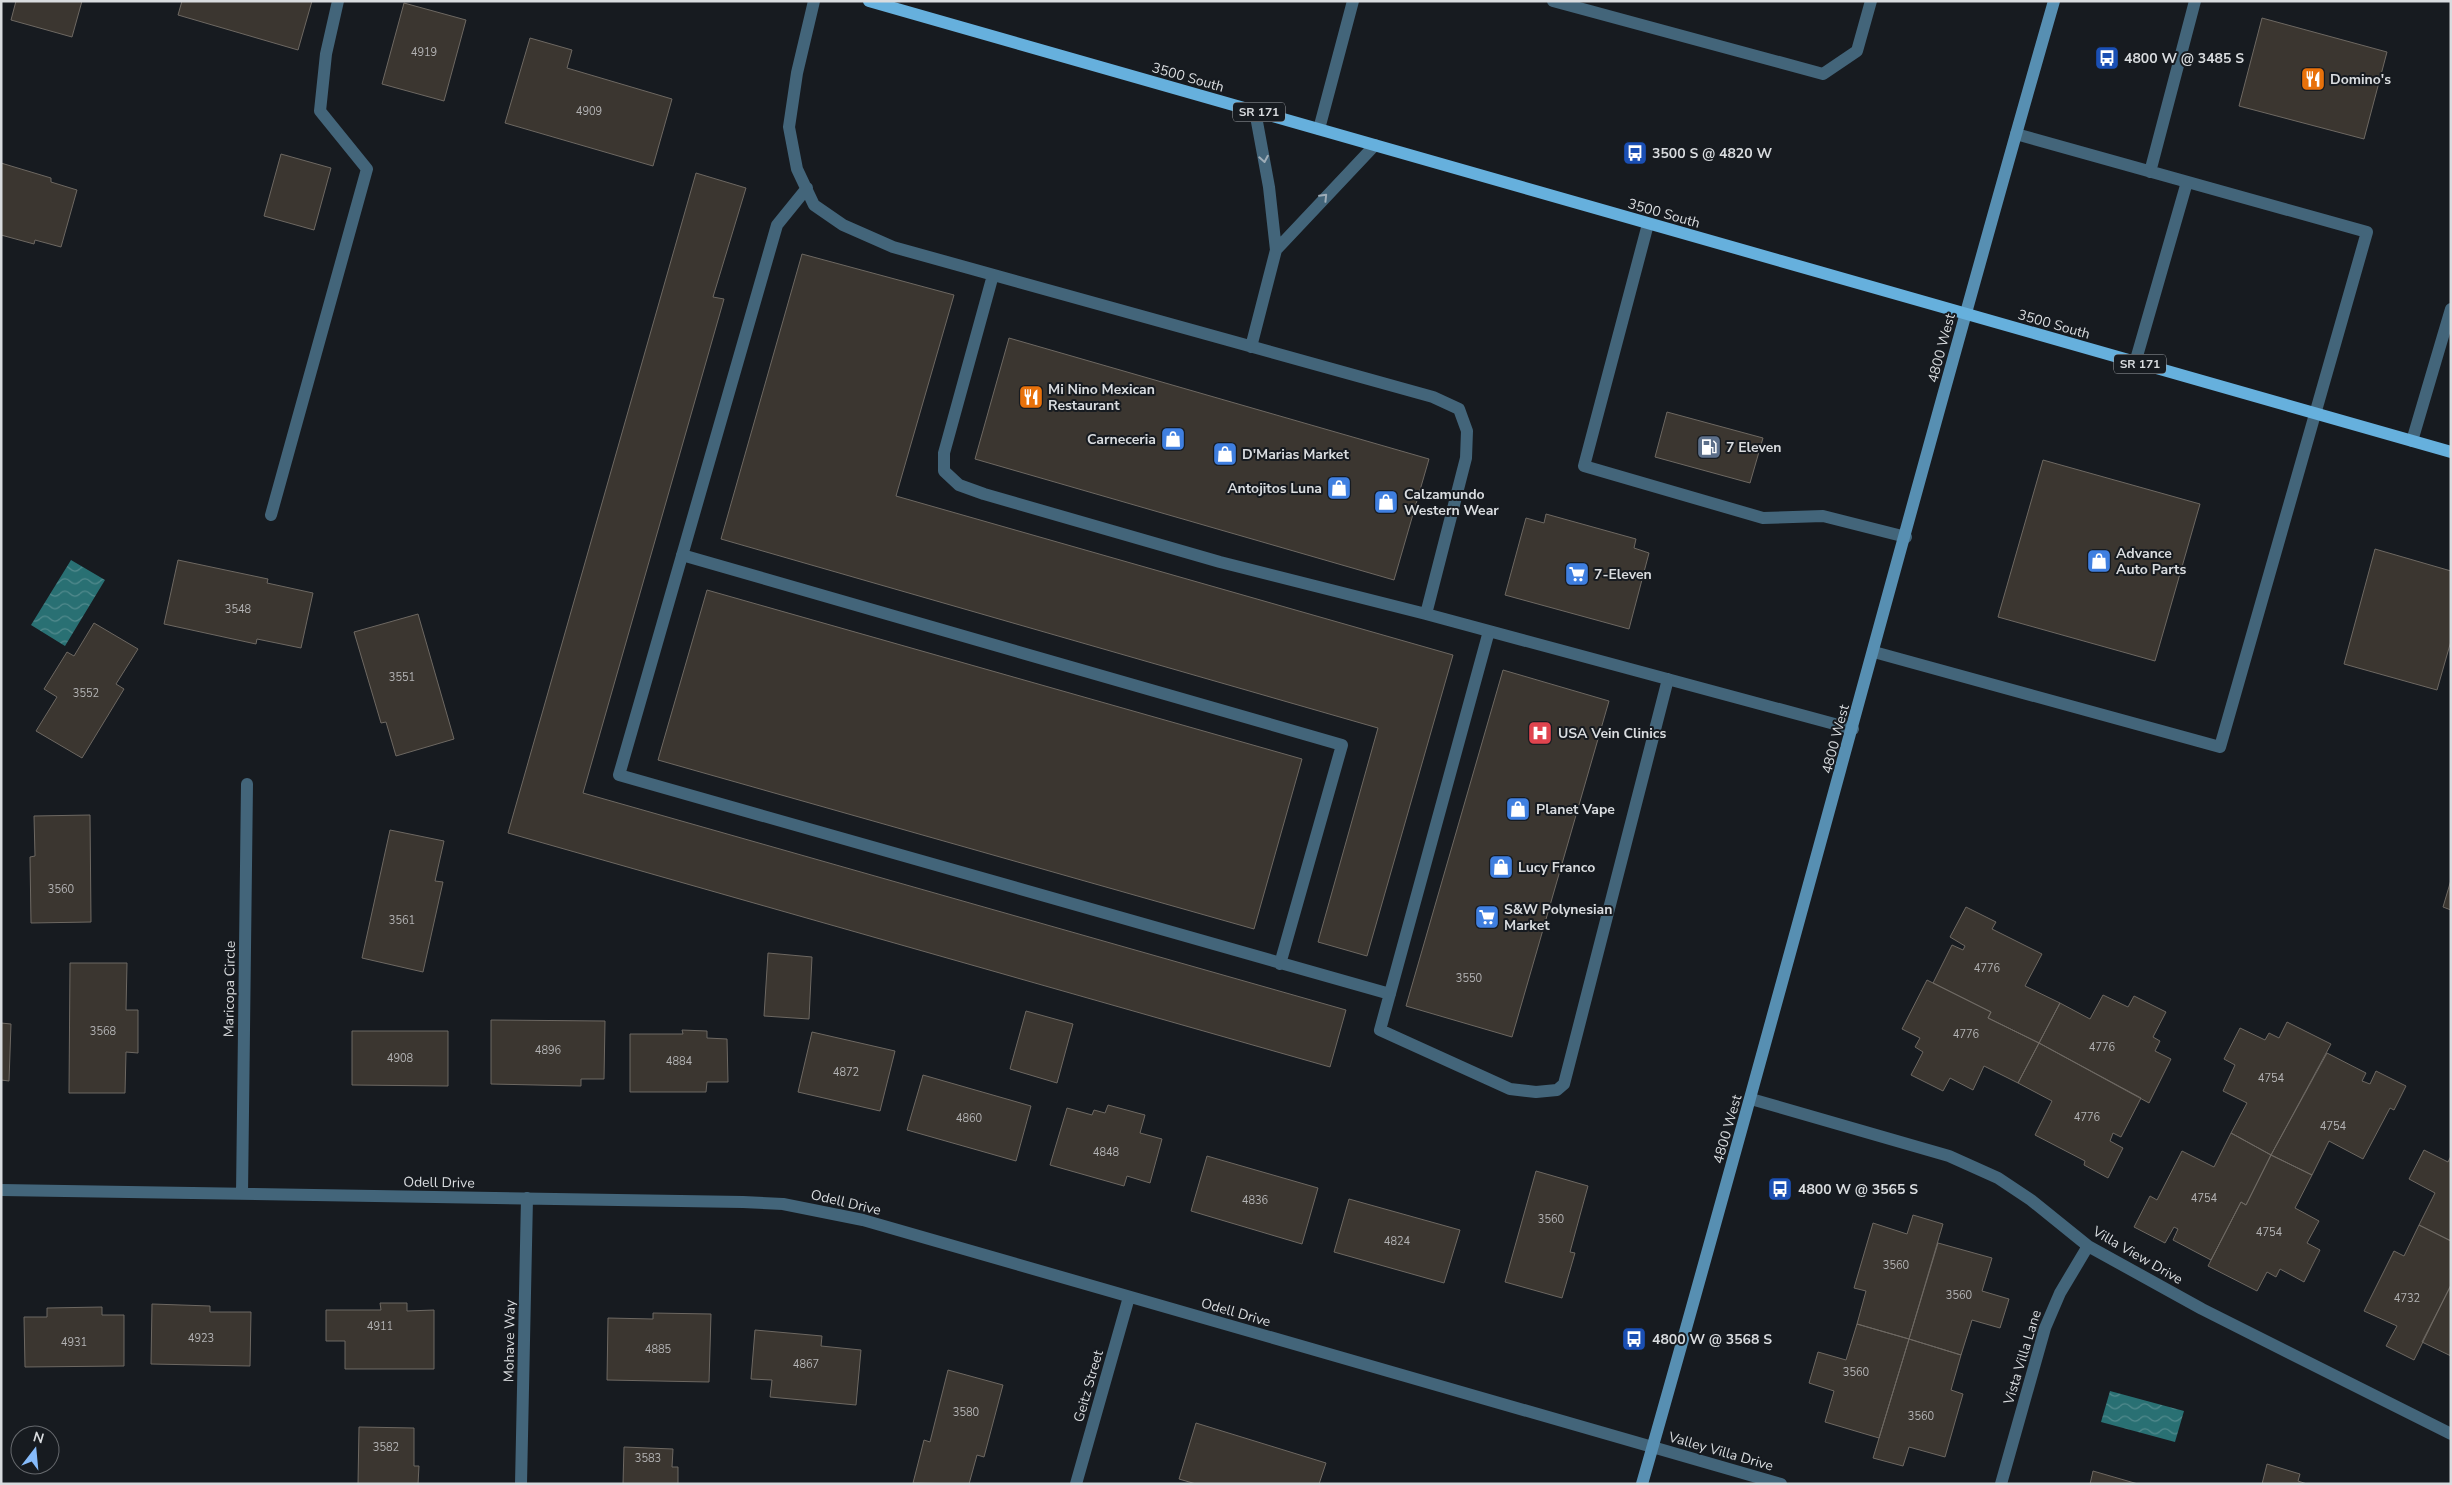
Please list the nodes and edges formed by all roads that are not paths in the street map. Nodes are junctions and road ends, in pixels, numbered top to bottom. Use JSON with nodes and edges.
{"nodes":[{"id":1,"x":338,"y":1,"type":"edge"},
{"id":2,"x":814,"y":1,"type":"edge"},
{"id":3,"x":869,"y":1,"type":"edge"},
{"id":4,"x":1353,"y":1,"type":"edge"},
{"id":5,"x":1553,"y":1,"type":"edge"},
{"id":6,"x":1871,"y":1,"type":"edge"},
{"id":7,"x":2054,"y":1,"type":"edge"},
{"id":8,"x":2195,"y":1,"type":"edge"},
{"id":9,"x":1255,"y":111,"type":"junction"},
{"id":10,"x":1319,"y":130,"type":"junction"},
{"id":11,"x":2016,"y":134,"type":"junction"},
{"id":12,"x":1375,"y":146,"type":"junction"},
{"id":13,"x":2150,"y":172,"type":"junction"},
{"id":14,"x":2186,"y":182,"type":"junction"},
{"id":15,"x":807,"y":188,"type":"junction"},
{"id":16,"x":1648,"y":224,"type":"junction"},
{"id":17,"x":1276,"y":250,"type":"junction"},
{"id":18,"x":993,"y":275,"type":"junction"},
{"id":19,"x":2451,"y":309,"type":"edge"},
{"id":20,"x":1966,"y":314,"type":"junction"},
{"id":21,"x":1251,"y":347,"type":"junction"},
{"id":22,"x":2135,"y":363,"type":"junction"},
{"id":23,"x":2315,"y":414,"type":"junction"},
{"id":24,"x":2412,"y":441,"type":"junction"},
{"id":25,"x":2451,"y":452,"type":"edge"},
{"id":26,"x":271,"y":515,"type":"dead end"},
{"id":27,"x":1906,"y":537,"type":"junction"},
{"id":28,"x":682,"y":556,"type":"junction"},
{"id":29,"x":1426,"y":614,"type":"junction"},
{"id":30,"x":1489,"y":631,"type":"junction"},
{"id":31,"x":1874,"y":652,"type":"junction"},
{"id":32,"x":1668,"y":679,"type":"junction"},
{"id":33,"x":1853,"y":729,"type":"junction"},
{"id":34,"x":247,"y":784,"type":"dead end"},
{"id":35,"x":1280,"y":964,"type":"junction"},
{"id":36,"x":1390,"y":994,"type":"junction"},
{"id":37,"x":1751,"y":1099,"type":"junction"},
{"id":38,"x":1,"y":1190,"type":"edge"},
{"id":39,"x":242,"y":1194,"type":"junction"},
{"id":40,"x":527,"y":1198,"type":"junction"},
{"id":41,"x":2088,"y":1246,"type":"junction"},
{"id":42,"x":1129,"y":1297,"type":"junction"},
{"id":43,"x":2451,"y":1434,"type":"edge"},
{"id":44,"x":1652,"y":1448,"type":"junction"},
{"id":45,"x":522,"y":1484,"type":"edge"},
{"id":46,"x":1076,"y":1484,"type":"edge"},
{"id":47,"x":1642,"y":1484,"type":"edge"},
{"id":48,"x":1782,"y":1484,"type":"edge"},
{"id":49,"x":2000,"y":1484,"type":"edge"}],
"edges":[{"from":1,"to":26,"type":"street"},
{"from":2,"to":15,"type":"street"},
{"from":3,"to":9,"type":"main road","name":"3500 South","number":"SR 171"},
{"from":4,"to":10,"type":"street"},
{"from":5,"to":6,"type":"street"},
{"from":7,"to":11,"type":"main road","name":"4800 West"},
{"from":8,"to":13,"type":"street"},
{"from":9,"to":10,"type":"main road","name":"3500 South","number":"SR 171"},
{"from":9,"to":17,"type":"street","one_way":true},
{"from":10,"to":12,"type":"main road","name":"3500 South","number":"SR 171"},
{"from":11,"to":13,"type":"street"},
{"from":11,"to":20,"type":"main road","name":"4800 West"},
{"from":12,"to":16,"type":"main road","name":"3500 South","number":"SR 171"},
{"from":17,"to":12,"type":"street","one_way":true},
{"from":13,"to":14,"type":"street"},
{"from":14,"to":22,"type":"street"},
{"from":14,"to":23,"type":"street"},
{"from":15,"to":18,"type":"street"},
{"from":15,"to":28,"type":"street"},
{"from":16,"to":20,"type":"main road","name":"3500 South","number":"SR 171"},
{"from":16,"to":27,"type":"street"},
{"from":17,"to":21,"type":"street"},
{"from":18,"to":21,"type":"street"},
{"from":18,"to":29,"type":"street"},
{"from":19,"to":24,"type":"street"},
{"from":20,"to":22,"type":"main road","name":"3500 South","number":"SR 171"},
{"from":20,"to":27,"type":"main road","name":"4800 West"},
{"from":21,"to":29,"type":"street"},
{"from":22,"to":23,"type":"main road","name":"3500 South","number":"SR 171"},
{"from":23,"to":24,"type":"main road","name":"3500 South","number":"SR 171"},
{"from":23,"to":31,"type":"street"},
{"from":24,"to":25,"type":"main road","name":"3500 South","number":"SR 171"},
{"from":27,"to":31,"type":"main road","name":"4800 West"},
{"from":28,"to":35,"type":"street"},
{"from":28,"to":35,"type":"street"},
{"from":29,"to":30,"type":"street"},
{"from":30,"to":32,"type":"street"},
{"from":30,"to":36,"type":"street"},
{"from":31,"to":33,"type":"main road","name":"4800 West"},
{"from":32,"to":33,"type":"street"},
{"from":32,"to":36,"type":"street"},
{"from":33,"to":37,"type":"main road","name":"4800 West"},
{"from":34,"to":39,"type":"street","name":"Maricopa Circle"},
{"from":35,"to":36,"type":"street"},
{"from":37,"to":41,"type":"street","name":"Villa View Drive"},
{"from":37,"to":44,"type":"main road","name":"4800 West"},
{"from":38,"to":39,"type":"street","name":"Odell Drive"},
{"from":39,"to":40,"type":"street","name":"Odell Drive"},
{"from":40,"to":42,"type":"street","name":"Odell Drive"},
{"from":40,"to":45,"type":"street","name":"Mohave Way"},
{"from":41,"to":43,"type":"street","name":"Villa View Drive"},
{"from":41,"to":49,"type":"street","name":"Vista Villa Lane"},
{"from":42,"to":44,"type":"street","name":"Odell Drive"},
{"from":42,"to":46,"type":"street","name":"Geitz Street"},
{"from":44,"to":47,"type":"main road","name":"4800 West"},
{"from":44,"to":48,"type":"street","name":"Valley Villa Drive"}]}
